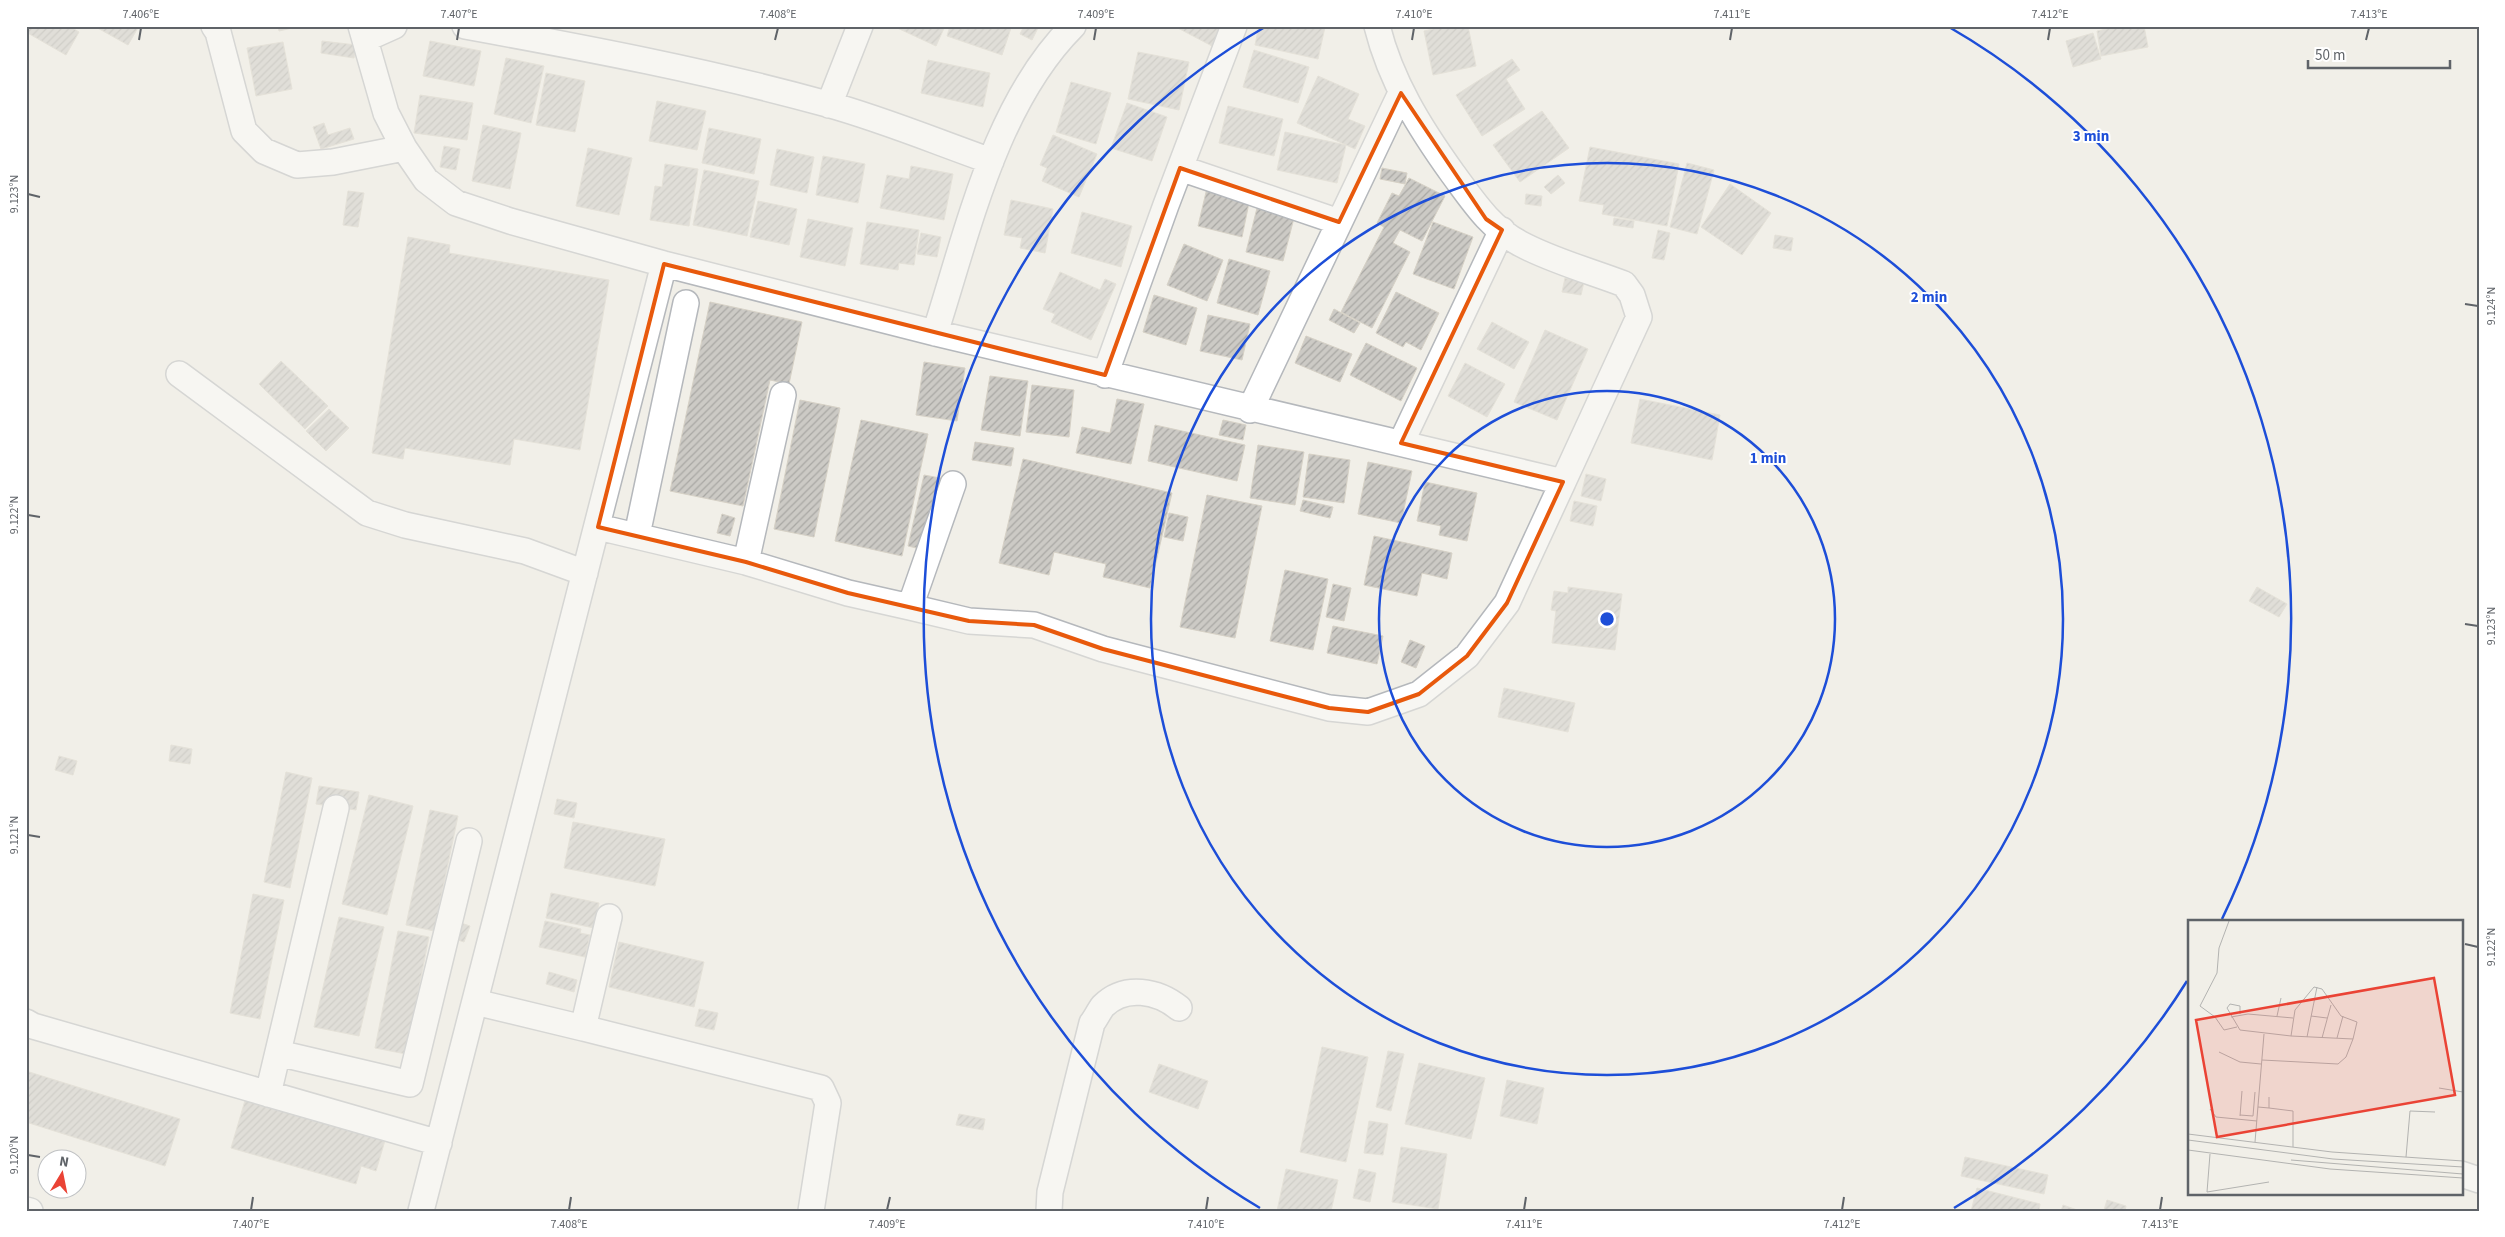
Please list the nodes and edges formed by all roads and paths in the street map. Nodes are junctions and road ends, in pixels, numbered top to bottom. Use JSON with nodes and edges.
{"nodes":[{"id":1,"x":214,"y":26,"type":"edge"},
{"id":2,"x":394,"y":26,"type":"edge"},
{"id":3,"x":465,"y":26,"type":"edge"},
{"id":4,"x":860,"y":26,"type":"edge"},
{"id":5,"x":1073,"y":26,"type":"edge"},
{"id":6,"x":1234,"y":26,"type":"edge"},
{"id":7,"x":1377,"y":26,"type":"edge"},
{"id":8,"x":363,"y":33,"type":"edge"},
{"id":9,"x":1401,"y":93,"type":"junction"},
{"id":10,"x":829,"y":104,"type":"junction"},
{"id":11,"x":404,"y":148,"type":"junction"},
{"id":12,"x":991,"y":161,"type":"junction"},
{"id":13,"x":1180,"y":168,"type":"junction"},
{"id":14,"x":1339,"y":222,"type":"junction"},
{"id":15,"x":1502,"y":230,"type":"junction"},
{"id":16,"x":664,"y":264,"type":"junction"},
{"id":17,"x":686,"y":303,"type":"dead end"},
{"id":18,"x":935,"y":333,"type":"junction"},
{"id":19,"x":179,"y":374,"type":"dead end"},
{"id":20,"x":1104,"y":375,"type":"junction"},
{"id":21,"x":784,"y":395,"type":"dead end"},
{"id":22,"x":1250,"y":410,"type":"junction"},
{"id":23,"x":1401,"y":443,"type":"junction"},
{"id":24,"x":1563,"y":482,"type":"junction"},
{"id":25,"x":952,"y":484,"type":"dead end"},
{"id":26,"x":598,"y":527,"type":"junction"},
{"id":27,"x":637,"y":535,"type":"junction"},
{"id":28,"x":746,"y":562,"type":"junction"},
{"id":29,"x":585,"y":573,"type":"junction"},
{"id":30,"x":910,"y":608,"type":"junction"},
{"id":31,"x":336,"y":808,"type":"dead end"},
{"id":32,"x":469,"y":840,"type":"dead end"},
{"id":33,"x":609,"y":917,"type":"dead end"},
{"id":34,"x":475,"y":1002,"type":"junction"},
{"id":35,"x":1179,"y":1008,"type":"dead end"},
{"id":36,"x":26,"y":1022,"type":"edge"},
{"id":37,"x":583,"y":1028,"type":"junction"},
{"id":38,"x":278,"y":1053,"type":"junction"},
{"id":39,"x":268,"y":1094,"type":"junction"},
{"id":40,"x":439,"y":1143,"type":"junction"},
{"id":41,"x":2462,"y":1174,"type":"edge"},
{"id":42,"x":2479,"y":1180,"type":"edge"},
{"id":43,"x":421,"y":1211,"type":"edge"},
{"id":44,"x":811,"y":1211,"type":"edge"},
{"id":45,"x":1049,"y":1211,"type":"edge"}],
"edges":[{"from":1,"to":11,"type":"street"},
{"from":2,"to":8,"type":"street"},
{"from":3,"to":10,"type":"street"},
{"from":4,"to":10,"type":"street"},
{"from":5,"to":12,"type":"street"},
{"from":6,"to":13,"type":"street"},
{"from":7,"to":9,"type":"street"},
{"from":8,"to":11,"type":"street"},
{"from":9,"to":14,"type":"street"},
{"from":9,"to":15,"type":"street"},
{"from":10,"to":12,"type":"street"},
{"from":11,"to":16,"type":"street"},
{"from":12,"to":18,"type":"street"},
{"from":13,"to":14,"type":"street"},
{"from":13,"to":20,"type":"street"},
{"from":14,"to":22,"type":"street"},
{"from":15,"to":23,"type":"street"},
{"from":15,"to":24,"type":"street"},
{"from":16,"to":18,"type":"street"},
{"from":16,"to":26,"type":"street"},
{"from":17,"to":27,"type":"street"},
{"from":18,"to":20,"type":"street"},
{"from":19,"to":29,"type":"street"},
{"from":20,"to":22,"type":"street"},
{"from":21,"to":28,"type":"street"},
{"from":22,"to":23,"type":"street"},
{"from":23,"to":24,"type":"street"},
{"from":24,"to":30,"type":"street"},
{"from":25,"to":30,"type":"street"},
{"from":26,"to":27,"type":"street"},
{"from":26,"to":29,"type":"street"},
{"from":27,"to":28,"type":"street"},
{"from":28,"to":30,"type":"street"},
{"from":29,"to":34,"type":"street"},
{"from":31,"to":38,"type":"street"},
{"from":32,"to":38,"type":"street"},
{"from":33,"to":37,"type":"street"},
{"from":34,"to":37,"type":"street"},
{"from":34,"to":40,"type":"street"},
{"from":35,"to":45,"type":"street"},
{"from":36,"to":39,"type":"street"},
{"from":37,"to":44,"type":"street"},
{"from":38,"to":39,"type":"street"},
{"from":39,"to":40,"type":"street"},
{"from":40,"to":43,"type":"street"},
{"from":41,"to":42,"type":"street"}]}
